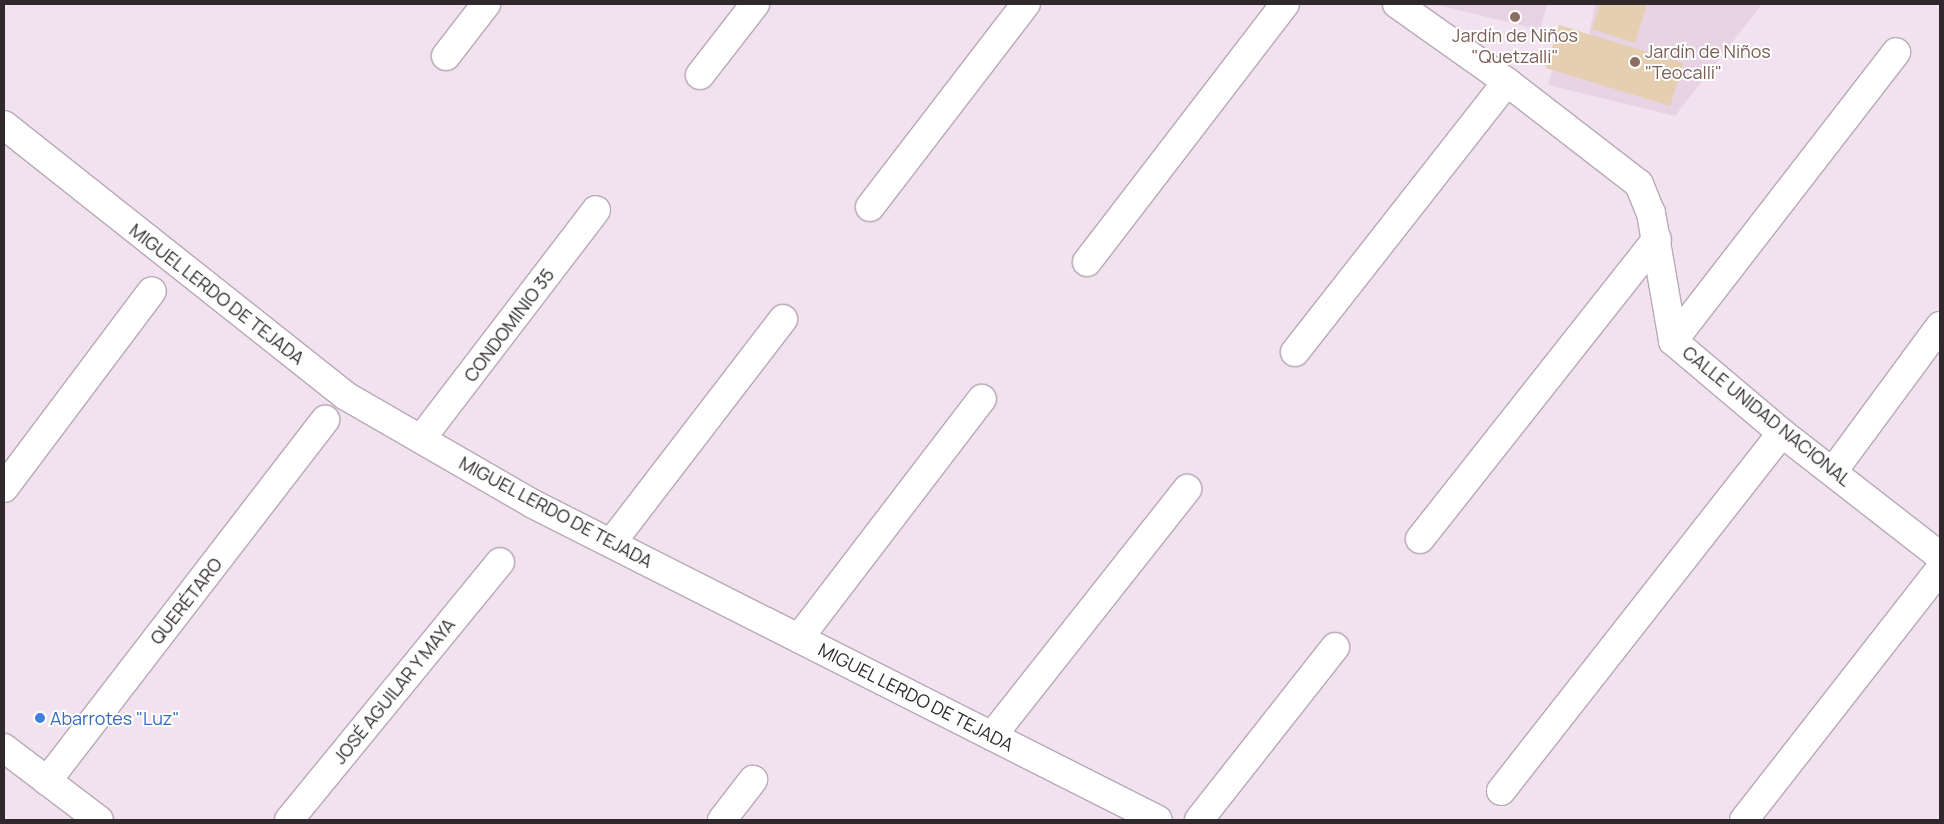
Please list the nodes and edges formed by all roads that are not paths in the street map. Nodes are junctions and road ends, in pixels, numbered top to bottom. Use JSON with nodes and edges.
{"nodes":[{"id":1,"x":486,"y":4,"type":"edge"},
{"id":2,"x":755,"y":4,"type":"edge"},
{"id":3,"x":1026,"y":4,"type":"edge"},
{"id":4,"x":1285,"y":4,"type":"edge"},
{"id":5,"x":1397,"y":4,"type":"edge"},
{"id":6,"x":1896,"y":52,"type":"dead end"},
{"id":7,"x":446,"y":56,"type":"dead end"},
{"id":8,"x":700,"y":76,"type":"dead end"},
{"id":9,"x":1507,"y":82,"type":"junction"},
{"id":10,"x":4,"y":125,"type":"edge"},
{"id":11,"x":870,"y":207,"type":"dead end"},
{"id":12,"x":596,"y":210,"type":"dead end"},
{"id":13,"x":1657,"y":239,"type":"junction"},
{"id":14,"x":1087,"y":262,"type":"dead end"},
{"id":15,"x":152,"y":291,"type":"dead end"},
{"id":16,"x":783,"y":319,"type":"dead end"},
{"id":17,"x":1940,"y":326,"type":"edge"},
{"id":18,"x":1673,"y":341,"type":"junction"},
{"id":19,"x":1295,"y":352,"type":"dead end"},
{"id":20,"x":982,"y":399,"type":"dead end"},
{"id":21,"x":325,"y":420,"type":"dead end"},
{"id":22,"x":1782,"y":433,"type":"junction"},
{"id":23,"x":421,"y":439,"type":"junction"},
{"id":24,"x":1834,"y":470,"type":"junction"},
{"id":25,"x":4,"y":488,"type":"edge"},
{"id":26,"x":1187,"y":488,"type":"dead end"},
{"id":27,"x":1420,"y":539,"type":"dead end"},
{"id":28,"x":612,"y":542,"type":"junction"},
{"id":29,"x":1940,"y":556,"type":"edge"},
{"id":30,"x":500,"y":562,"type":"dead end"},
{"id":31,"x":1940,"y":569,"type":"edge"},
{"id":32,"x":800,"y":638,"type":"junction"},
{"id":33,"x":1335,"y":647,"type":"dead end"},
{"id":34,"x":992,"y":736,"type":"junction"},
{"id":35,"x":4,"y":748,"type":"edge"},
{"id":36,"x":753,"y":780,"type":"dead end"},
{"id":37,"x":47,"y":781,"type":"junction"},
{"id":38,"x":1501,"y":792,"type":"dead end"},
{"id":39,"x":99,"y":820,"type":"edge"},
{"id":40,"x":289,"y":820,"type":"edge"},
{"id":41,"x":722,"y":820,"type":"edge"},
{"id":42,"x":1158,"y":820,"type":"edge"},
{"id":43,"x":1199,"y":820,"type":"edge"},
{"id":44,"x":1744,"y":820,"type":"edge"}],
"edges":[{"from":1,"to":7,"type":"street"},
{"from":2,"to":8,"type":"street"},
{"from":3,"to":11,"type":"street"},
{"from":4,"to":14,"type":"street"},
{"from":5,"to":9,"type":"street","name":"CALLE UNIDAD NACIONAL"},
{"from":6,"to":18,"type":"street"},
{"from":9,"to":13,"type":"street","name":"CALLE UNIDAD NACIONAL"},
{"from":9,"to":19,"type":"street"},
{"from":10,"to":23,"type":"street","name":"MIGUEL LERDO DE TEJADA"},
{"from":12,"to":23,"type":"street","name":"CONDOMINIO 35"},
{"from":13,"to":18,"type":"street","name":"CALLE UNIDAD NACIONAL"},
{"from":13,"to":27,"type":"street"},
{"from":15,"to":25,"type":"street"},
{"from":16,"to":28,"type":"street"},
{"from":17,"to":24,"type":"street"},
{"from":18,"to":22,"type":"street","name":"CALLE UNIDAD NACIONAL"},
{"from":20,"to":32,"type":"street"},
{"from":21,"to":37,"type":"street","name":"QUERÉTARO"},
{"from":22,"to":24,"type":"street","name":"CALLE UNIDAD NACIONAL"},
{"from":22,"to":38,"type":"street"},
{"from":23,"to":28,"type":"street","name":"MIGUEL LERDO DE TEJADA"},
{"from":24,"to":29,"type":"street","name":"CALLE UNIDAD NACIONAL"},
{"from":26,"to":34,"type":"street"},
{"from":28,"to":32,"type":"street","name":"MIGUEL LERDO DE TEJADA"},
{"from":30,"to":40,"type":"street","name":"JOSÉ AGUILAR Y MAYA"},
{"from":31,"to":44,"type":"street"},
{"from":32,"to":34,"type":"street","name":"MIGUEL LERDO DE TEJADA"},
{"from":33,"to":43,"type":"street"},
{"from":34,"to":42,"type":"street","name":"MIGUEL LERDO DE TEJADA"},
{"from":35,"to":37,"type":"street"},
{"from":36,"to":41,"type":"street"},
{"from":37,"to":39,"type":"street"}]}
